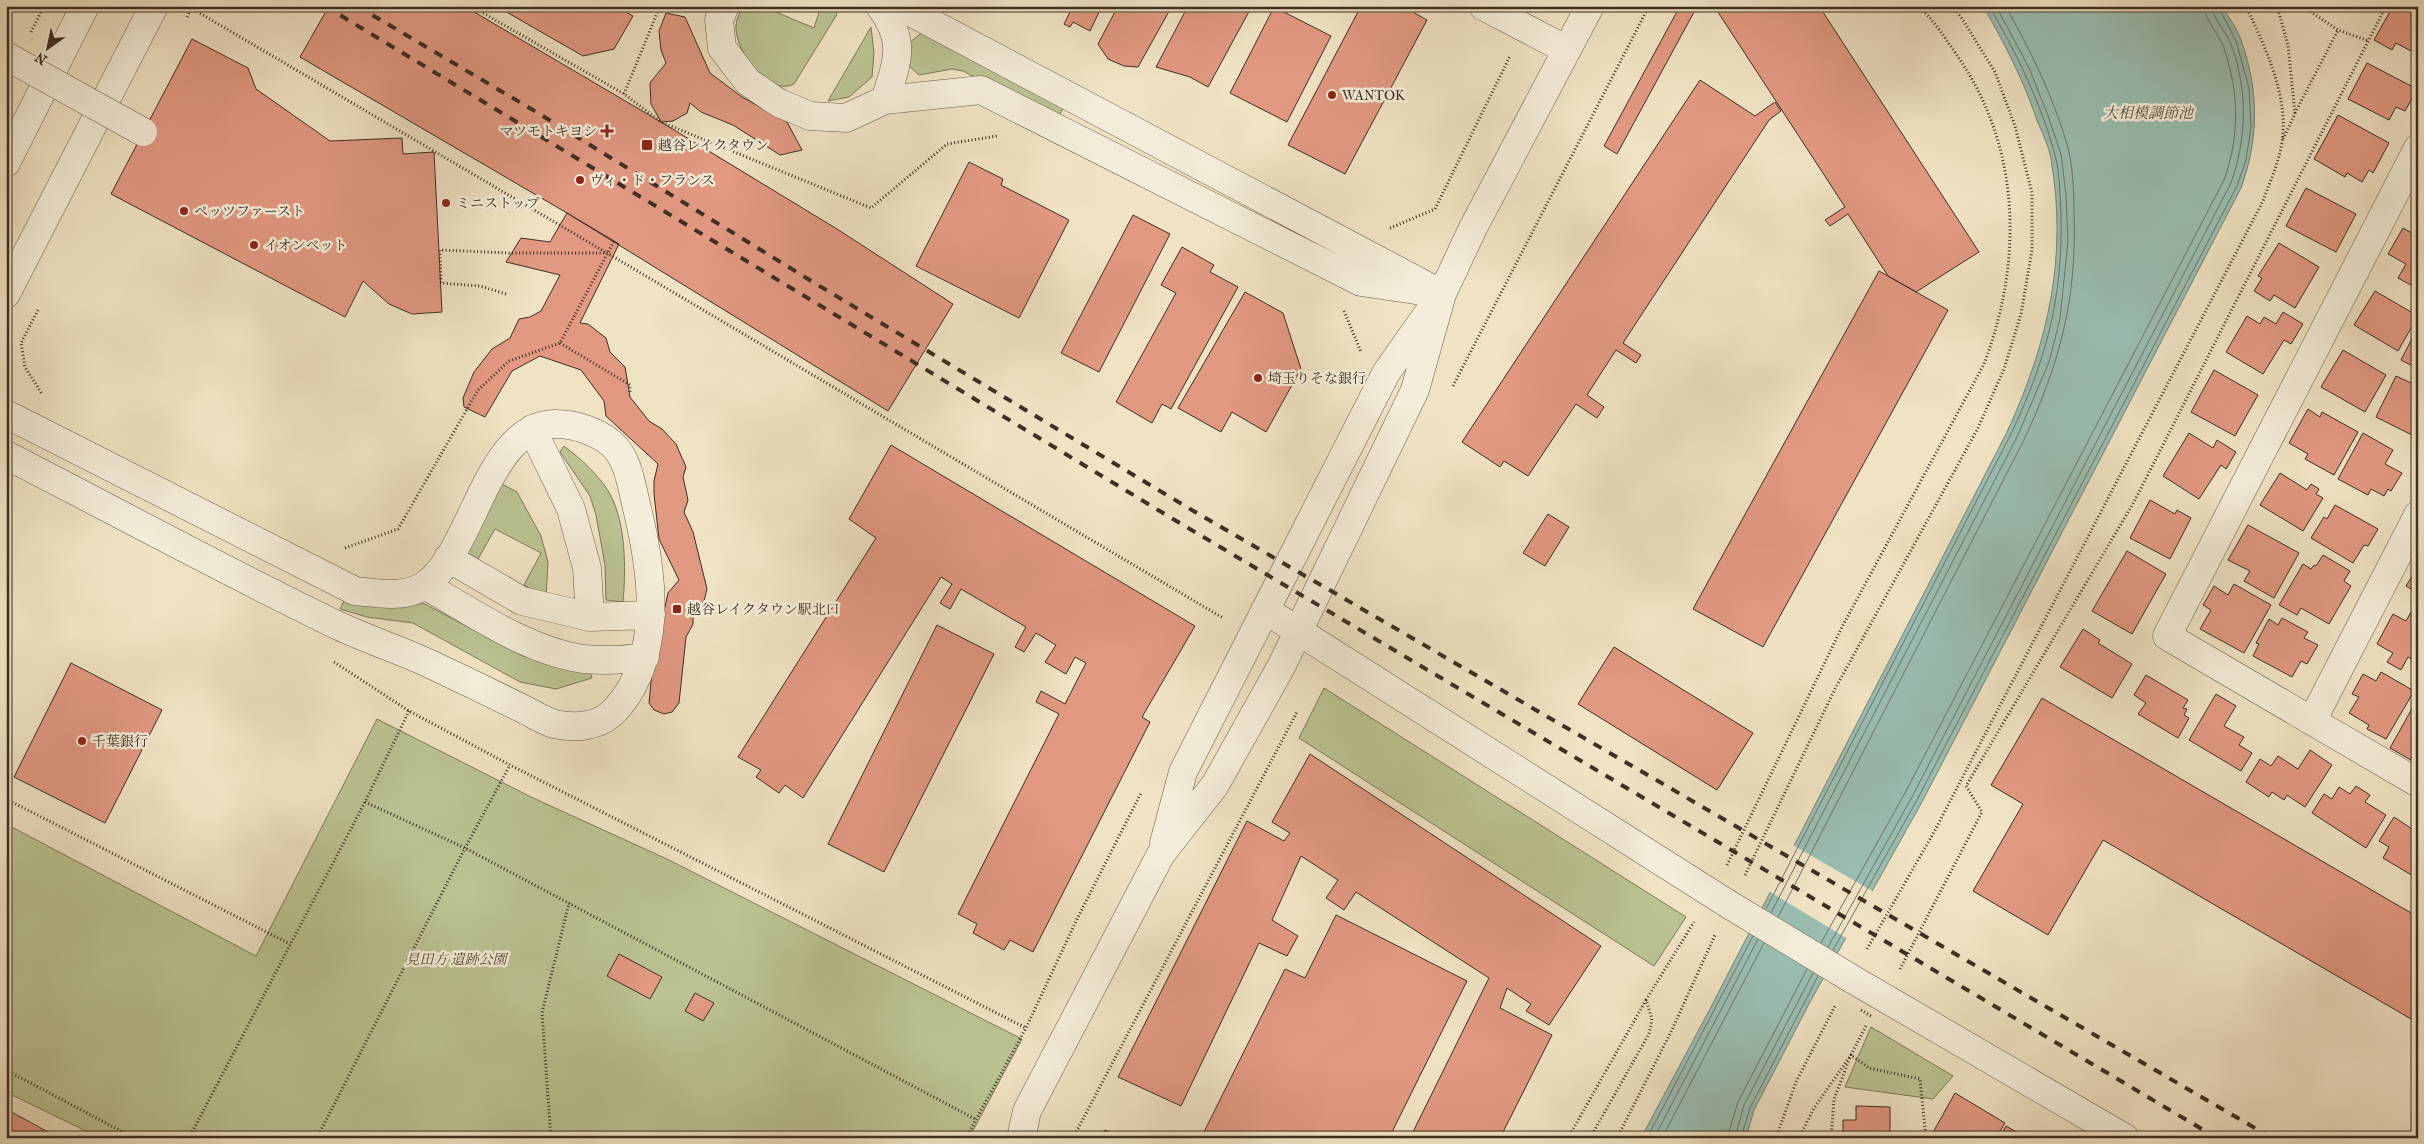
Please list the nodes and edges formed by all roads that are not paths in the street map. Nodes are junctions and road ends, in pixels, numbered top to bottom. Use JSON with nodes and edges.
{"nodes":[{"id":1,"x":85,"y":6,"type":"edge"},
{"id":2,"x":154,"y":6,"type":"edge"},
{"id":3,"x":725,"y":6,"type":"edge"},
{"id":4,"x":880,"y":6,"type":"edge"},
{"id":5,"x":899,"y":6,"type":"edge"},
{"id":6,"x":1483,"y":6,"type":"edge"},
{"id":7,"x":1590,"y":6,"type":"edge"},
{"id":8,"x":1567,"y":50,"type":"junction"},
{"id":9,"x":6,"y":56,"type":"edge"},
{"id":10,"x":885,"y":100,"type":"junction"},
{"id":11,"x":143,"y":132,"type":"dead end"},
{"id":12,"x":2418,"y":148,"type":"edge"},
{"id":13,"x":6,"y":164,"type":"edge"},
{"id":14,"x":6,"y":294,"type":"edge"},
{"id":15,"x":1442,"y":294,"type":"junction"},
{"id":16,"x":6,"y":414,"type":"edge"},
{"id":17,"x":532,"y":429,"type":"junction"},
{"id":18,"x":6,"y":455,"type":"edge"},
{"id":19,"x":2418,"y":516,"type":"edge"},
{"id":20,"x":448,"y":558,"type":"junction"},
{"id":21,"x":425,"y":585,"type":"junction"},
{"id":22,"x":1265,"y":610,"type":"junction"},
{"id":23,"x":651,"y":615,"type":"junction"},
{"id":24,"x":590,"y":617,"type":"junction"},
{"id":25,"x":1297,"y":632,"type":"junction"},
{"id":26,"x":645,"y":657,"type":"junction"},
{"id":27,"x":2312,"y":721,"type":"junction"},
{"id":28,"x":2418,"y":783,"type":"edge"},
{"id":29,"x":1161,"y":854,"type":"junction"},
{"id":30,"x":1027,"y":1111,"type":"junction"},
{"id":31,"x":1003,"y":1138,"type":"edge"},
{"id":32,"x":1020,"y":1138,"type":"edge"},
{"id":33,"x":2125,"y":1138,"type":"edge"}],
"edges":[{"from":1,"to":13,"type":"street"},
{"from":2,"to":14,"type":"street"},
{"from":3,"to":10,"type":"street"},
{"from":4,"to":10,"type":"street"},
{"from":5,"to":15,"type":"street"},
{"from":6,"to":8,"type":"street"},
{"from":7,"to":8,"type":"street"},
{"from":8,"to":15,"type":"street"},
{"from":9,"to":11,"type":"street","bridge":true},
{"from":10,"to":15,"type":"street"},
{"from":12,"to":27,"type":"street"},
{"from":15,"to":22,"type":"street"},
{"from":15,"to":25,"type":"street"},
{"from":16,"to":21,"type":"street"},
{"from":17,"to":20,"type":"street"},
{"from":17,"to":23,"type":"street"},
{"from":17,"to":24,"type":"street"},
{"from":18,"to":26,"type":"street"},
{"from":19,"to":27,"type":"street"},
{"from":20,"to":21,"type":"street"},
{"from":20,"to":24,"type":"street"},
{"from":21,"to":26,"type":"street"},
{"from":22,"to":25,"type":"street"},
{"from":22,"to":29,"type":"street"},
{"from":23,"to":24,"type":"street"},
{"from":23,"to":26,"type":"street"},
{"from":25,"to":29,"type":"street"},
{"from":25,"to":33,"type":"street","bridge":true},
{"from":27,"to":28,"type":"street"},
{"from":29,"to":30,"type":"street"},
{"from":30,"to":31,"type":"street"},
{"from":30,"to":32,"type":"street"}]}
